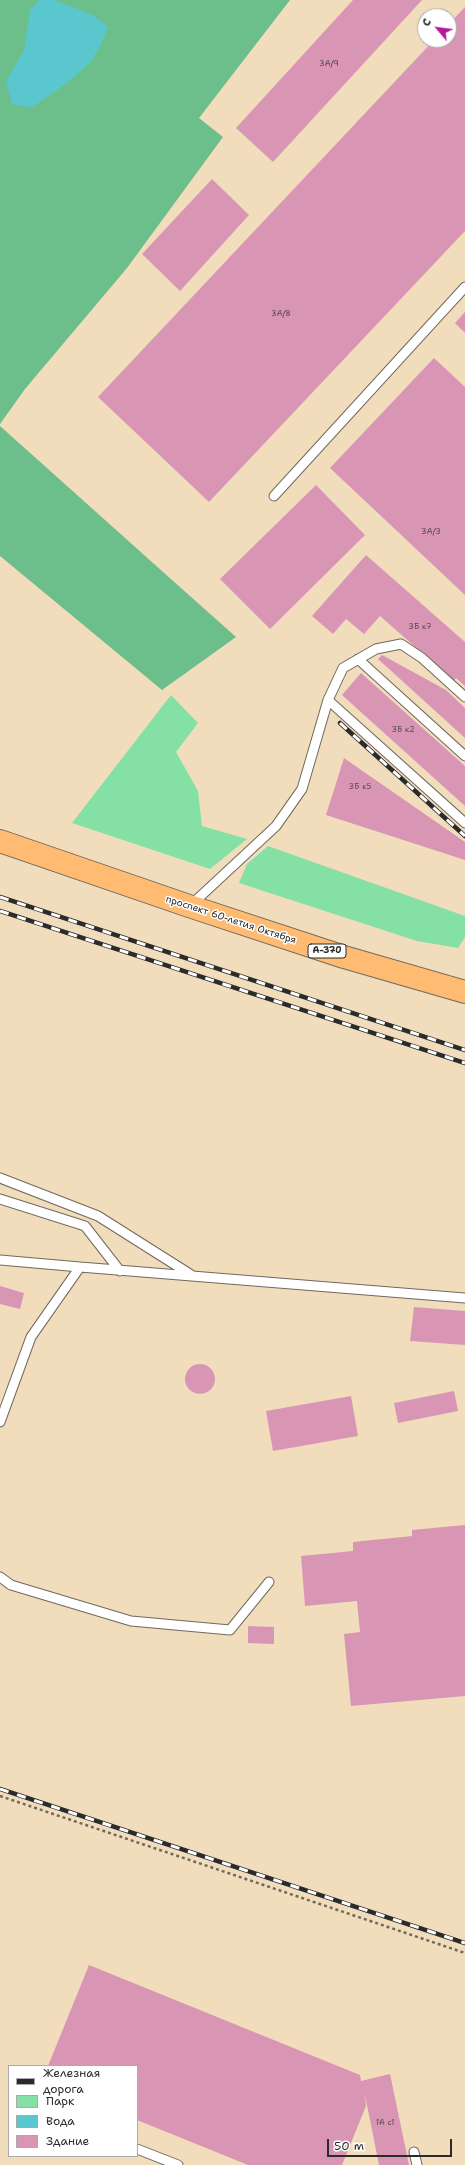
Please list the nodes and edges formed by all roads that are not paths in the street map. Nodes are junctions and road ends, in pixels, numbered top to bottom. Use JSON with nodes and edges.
{"nodes":[{"id":1,"x":465,"y":288,"type":"edge"},
{"id":2,"x":274,"y":496,"type":"dead end"},
{"id":3,"x":358,"y":659,"type":"junction"},
{"id":4,"x":465,"y":697,"type":"edge"},
{"id":5,"x":328,"y":700,"type":"junction"},
{"id":6,"x":465,"y":756,"type":"edge"},
{"id":7,"x":465,"y":823,"type":"edge"},
{"id":8,"x":0,"y":841,"type":"edge"},
{"id":9,"x":189,"y":906,"type":"junction"},
{"id":10,"x":465,"y":992,"type":"edge"},
{"id":11,"x":0,"y":1178,"type":"edge"},
{"id":12,"x":0,"y":1199,"type":"edge"},
{"id":13,"x":0,"y":1260,"type":"edge"},
{"id":14,"x":80,"y":1267,"type":"junction"},
{"id":15,"x":120,"y":1271,"type":"junction"},
{"id":16,"x":194,"y":1276,"type":"junction"},
{"id":17,"x":465,"y":1298,"type":"edge"},
{"id":18,"x":0,"y":1422,"type":"edge"},
{"id":19,"x":0,"y":1577,"type":"edge"},
{"id":20,"x":269,"y":1582,"type":"dead end"},
{"id":21,"x":138,"y":2149,"type":"edge"},
{"id":22,"x":414,"y":2152,"type":"dead end"},
{"id":23,"x":178,"y":2165,"type":"edge"},
{"id":24,"x":417,"y":2165,"type":"edge"}],
"edges":[{"from":1,"to":2,"type":"lane"},
{"from":3,"to":4,"type":"lane"},
{"from":3,"to":5,"type":"lane"},
{"from":3,"to":6,"type":"lane"},
{"from":5,"to":7,"type":"lane"},
{"from":5,"to":9,"type":"lane"},
{"from":8,"to":9,"type":"highway","name":"проспект 60-летия Октября","number":"А-370"},
{"from":9,"to":10,"type":"highway","name":"проспект 60-летия Октября","number":"А-370"},
{"from":11,"to":16,"type":"lane"},
{"from":12,"to":15,"type":"lane"},
{"from":13,"to":14,"type":"lane"},
{"from":14,"to":15,"type":"lane"},
{"from":14,"to":18,"type":"lane"},
{"from":15,"to":16,"type":"lane"},
{"from":16,"to":17,"type":"lane"},
{"from":19,"to":20,"type":"lane"},
{"from":21,"to":23,"type":"lane"},
{"from":22,"to":24,"type":"lane"}]}
